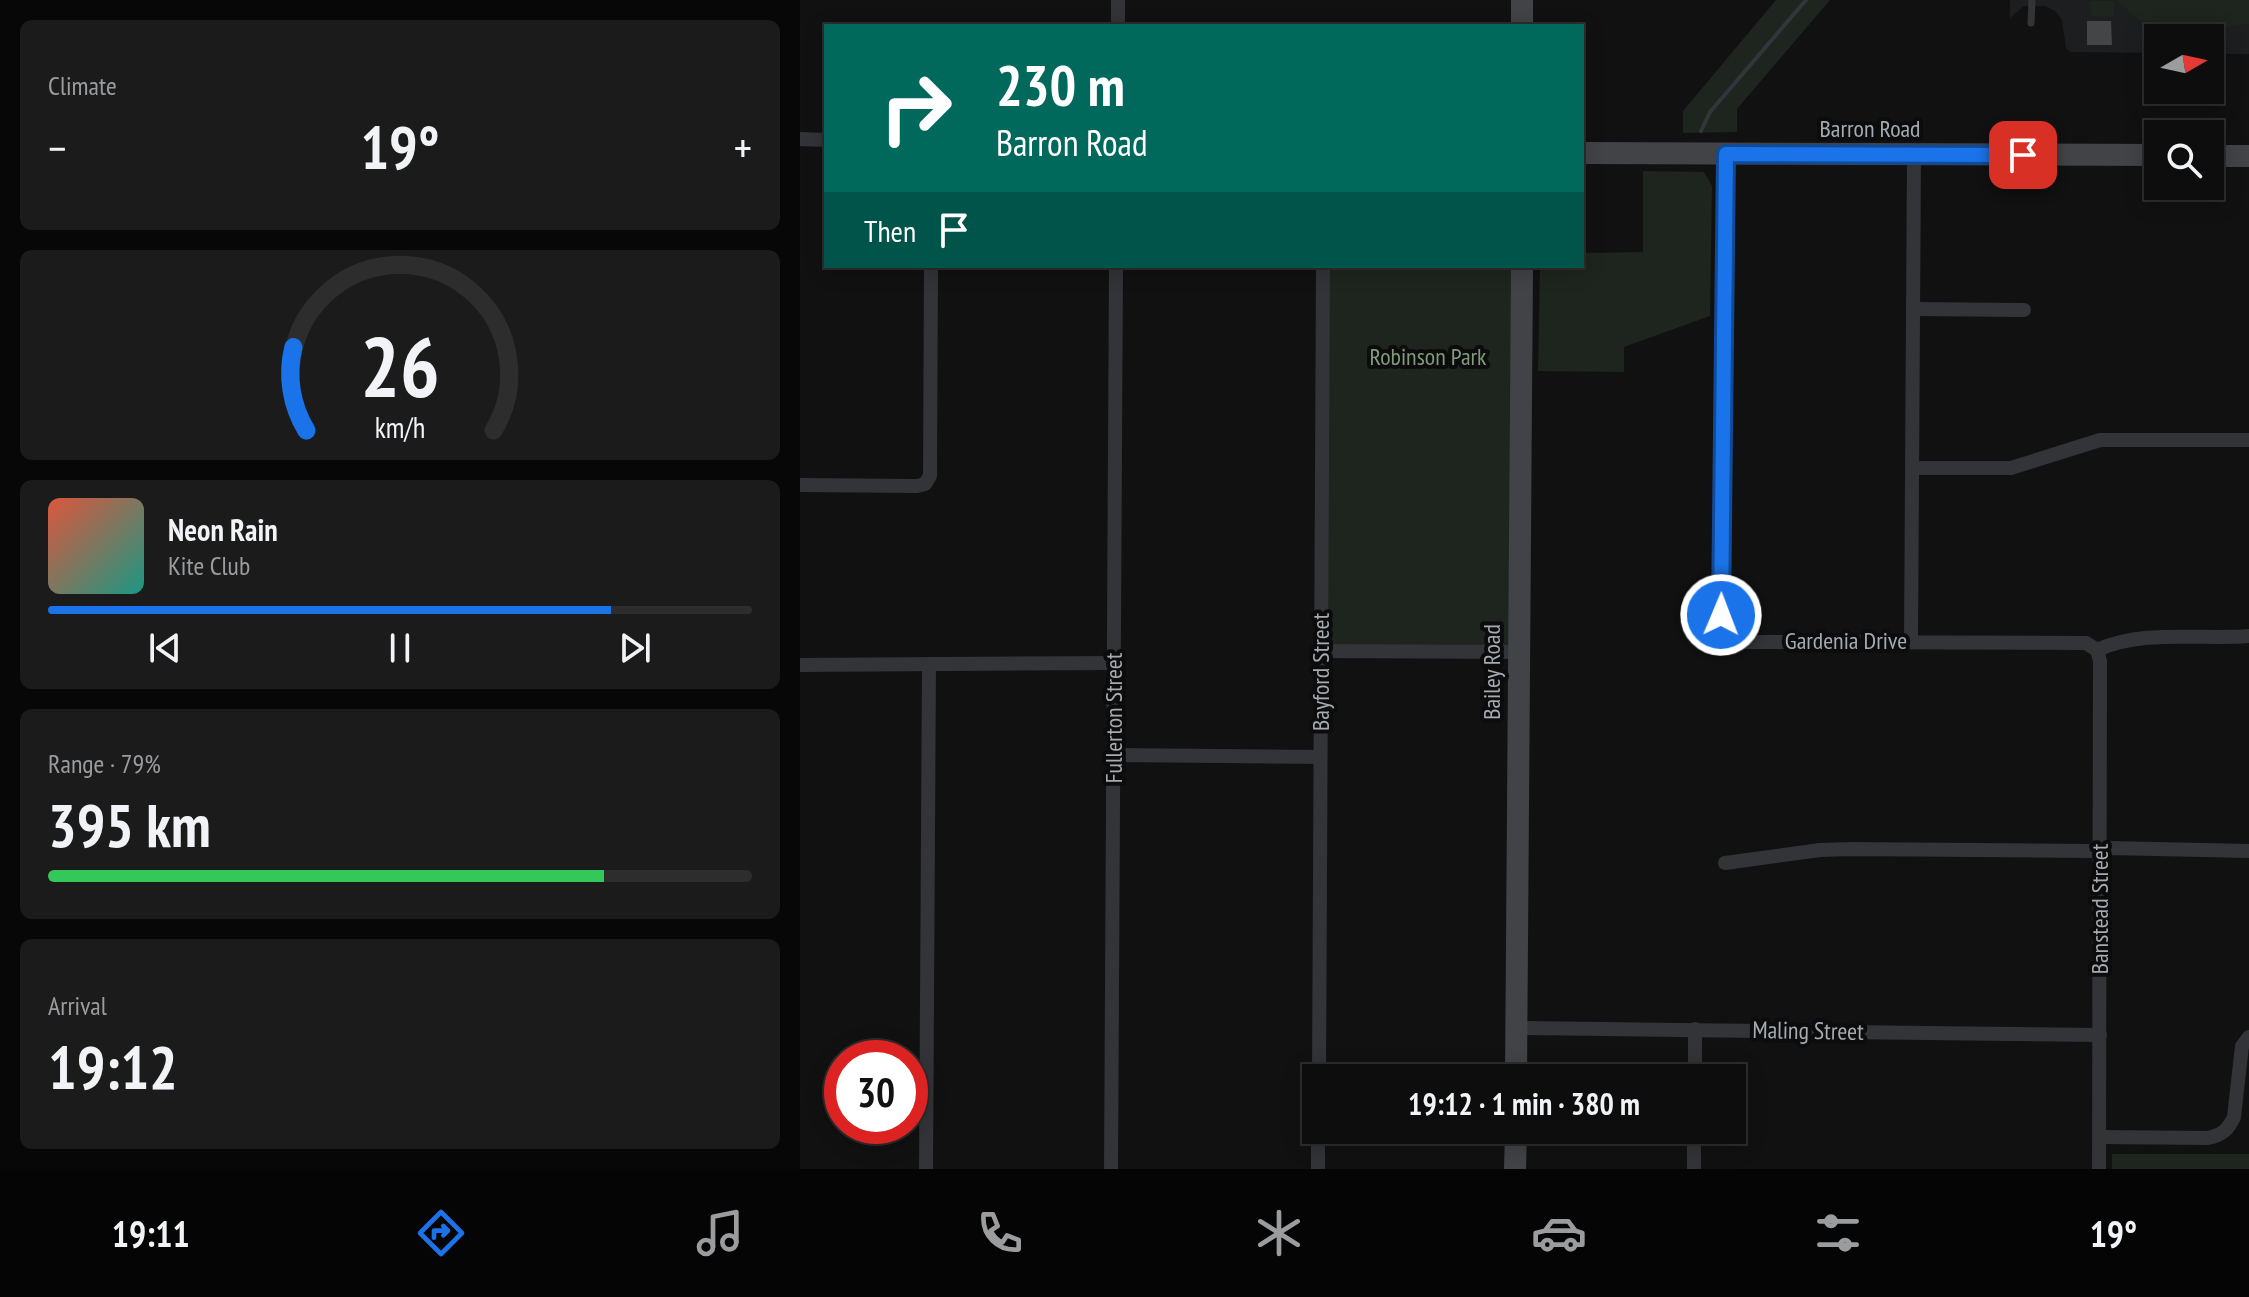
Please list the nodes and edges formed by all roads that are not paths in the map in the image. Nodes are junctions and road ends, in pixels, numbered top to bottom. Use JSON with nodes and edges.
{"nodes":[{"id":1,"x":1118,"y":0,"type":"edge"},
{"id":2,"x":1522,"y":0,"type":"edge"},
{"id":3,"x":2032,"y":0,"type":"edge"},
{"id":4,"x":2031,"y":23,"type":"dead end"},
{"id":5,"x":1118,"y":24,"type":"edge"},
{"id":6,"x":1522,"y":24,"type":"edge"},
{"id":7,"x":800,"y":139,"type":"edge"},
{"id":8,"x":824,"y":140,"type":"edge"},
{"id":9,"x":1584,"y":153,"type":"edge"},
{"id":10,"x":1726,"y":154,"type":"junction"},
{"id":11,"x":1914,"y":155,"type":"junction"},
{"id":12,"x":2144,"y":155,"type":"edge"},
{"id":13,"x":2224,"y":156,"type":"edge"},
{"id":14,"x":2249,"y":156,"type":"edge"},
{"id":15,"x":931,"y":268,"type":"edge"},
{"id":16,"x":1116,"y":268,"type":"edge"},
{"id":17,"x":1323,"y":268,"type":"edge"},
{"id":18,"x":1522,"y":268,"type":"edge"},
{"id":19,"x":1914,"y":309,"type":"junction"},
{"id":20,"x":2024,"y":310,"type":"dead end"},
{"id":21,"x":2249,"y":440,"type":"edge"},
{"id":22,"x":1913,"y":468,"type":"junction"},
{"id":23,"x":800,"y":485,"type":"edge"},
{"id":24,"x":2249,"y":636,"type":"edge"},
{"id":25,"x":1911,"y":641,"type":"junction"},
{"id":26,"x":2097,"y":650,"type":"junction"},
{"id":27,"x":1321,"y":651,"type":"junction"},
{"id":28,"x":1518,"y":652,"type":"junction"},
{"id":29,"x":1114,"y":663,"type":"junction"},
{"id":30,"x":929,"y":664,"type":"junction"},
{"id":31,"x":800,"y":665,"type":"edge"},
{"id":32,"x":1114,"y":755,"type":"junction"},
{"id":33,"x":1320,"y":757,"type":"junction"},
{"id":34,"x":2100,"y":850,"type":"junction"},
{"id":35,"x":2249,"y":851,"type":"edge"},
{"id":36,"x":1725,"y":863,"type":"dead end"},
{"id":37,"x":1516,"y":1028,"type":"junction"},
{"id":38,"x":1695,"y":1029,"type":"junction"},
{"id":39,"x":2100,"y":1035,"type":"junction"},
{"id":40,"x":2249,"y":1037,"type":"edge"},
{"id":41,"x":1319,"y":1064,"type":"edge"},
{"id":42,"x":1516,"y":1064,"type":"edge"},
{"id":43,"x":1695,"y":1064,"type":"edge"},
{"id":44,"x":2100,"y":1137,"type":"junction"},
{"id":45,"x":1318,"y":1144,"type":"edge"},
{"id":46,"x":1516,"y":1144,"type":"edge"},
{"id":47,"x":1694,"y":1144,"type":"edge"},
{"id":48,"x":926,"y":1169,"type":"edge"},
{"id":49,"x":1111,"y":1169,"type":"edge"},
{"id":50,"x":1318,"y":1169,"type":"edge"},
{"id":51,"x":1515,"y":1169,"type":"edge"},
{"id":52,"x":1694,"y":1169,"type":"edge"},
{"id":53,"x":2099,"y":1169,"type":"edge"}],
"edges":[{"from":1,"to":5,"type":"street"},
{"from":2,"to":6,"type":"street"},
{"from":3,"to":4,"type":"lane"},
{"from":7,"to":8,"type":"street"},
{"from":9,"to":10,"type":"street","name":"Barron Road"},
{"from":10,"to":11,"type":"street","name":"Barron Road"},
{"from":10,"to":25,"type":"street","name":"Gardenia Drive"},
{"from":11,"to":12,"type":"street","name":"Barron Road"},
{"from":11,"to":19,"type":"street"},
{"from":13,"to":14,"type":"street"},
{"from":15,"to":23,"type":"street"},
{"from":16,"to":29,"type":"street","name":"Fullerton Street"},
{"from":17,"to":27,"type":"street","name":"Bayford Street"},
{"from":18,"to":28,"type":"street","name":"Bailey Road"},
{"from":19,"to":20,"type":"street"},
{"from":19,"to":22,"type":"street"},
{"from":21,"to":22,"type":"street"},
{"from":22,"to":25,"type":"street"},
{"from":24,"to":26,"type":"street","name":"Gardenia Drive"},
{"from":25,"to":26,"type":"street","name":"Gardenia Drive"},
{"from":26,"to":34,"type":"street","name":"Banstead Street"},
{"from":27,"to":28,"type":"street"},
{"from":27,"to":33,"type":"street","name":"Bayford Street"},
{"from":28,"to":37,"type":"street","name":"Bailey Road"},
{"from":29,"to":30,"type":"street"},
{"from":29,"to":32,"type":"street","name":"Fullerton Street"},
{"from":30,"to":31,"type":"street"},
{"from":30,"to":48,"type":"street"},
{"from":32,"to":33,"type":"street"},
{"from":32,"to":49,"type":"street","name":"Fullerton Street"},
{"from":33,"to":41,"type":"street","name":"Bayford Street"},
{"from":34,"to":35,"type":"street"},
{"from":34,"to":36,"type":"street"},
{"from":34,"to":39,"type":"street","name":"Banstead Street"},
{"from":37,"to":38,"type":"street","name":"Maling Street"},
{"from":37,"to":42,"type":"street","name":"Bailey Road"},
{"from":38,"to":39,"type":"street","name":"Maling Street"},
{"from":38,"to":43,"type":"street"},
{"from":39,"to":44,"type":"street","name":"Banstead Street"},
{"from":40,"to":44,"type":"street"},
{"from":44,"to":53,"type":"street","name":"Banstead Street"},
{"from":45,"to":50,"type":"street"},
{"from":46,"to":51,"type":"street"},
{"from":47,"to":52,"type":"street"}]}
